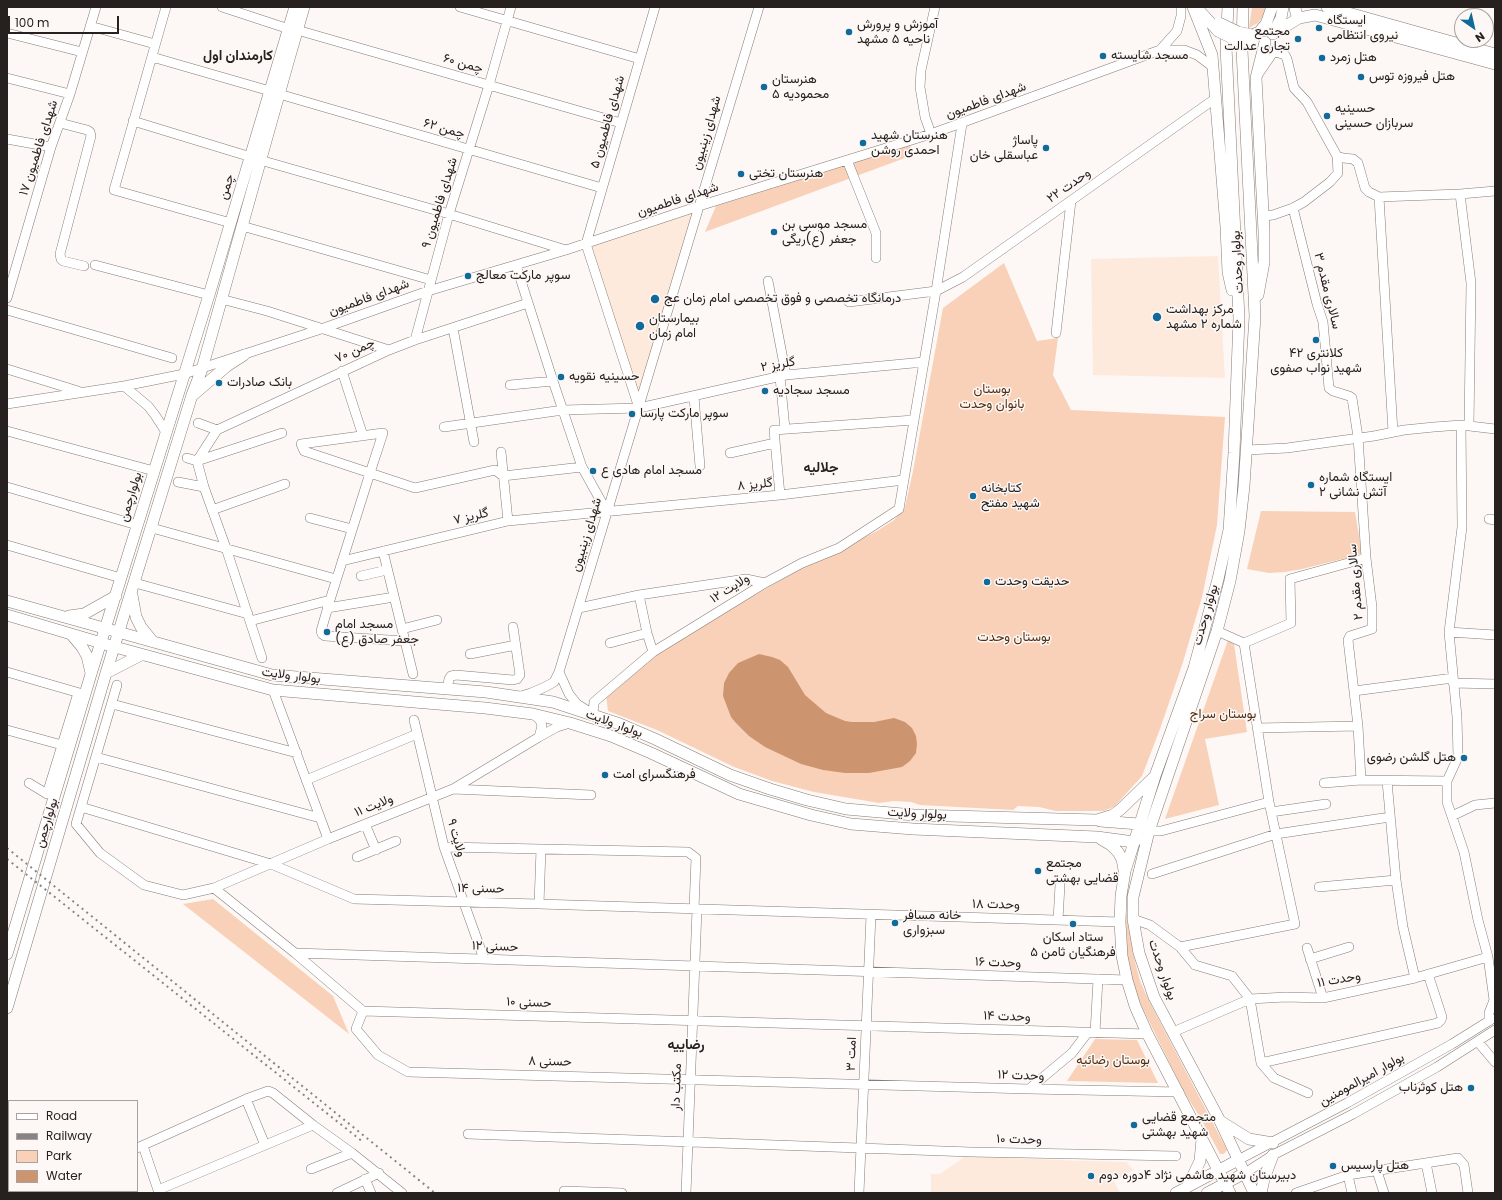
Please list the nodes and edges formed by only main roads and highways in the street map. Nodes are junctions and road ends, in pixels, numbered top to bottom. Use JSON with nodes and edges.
{"nodes":[{"id":1,"x":295,"y":7,"type":"edge"},
{"id":2,"x":304,"y":7,"type":"edge"},
{"id":3,"x":1192,"y":7,"type":"edge"},
{"id":4,"x":1197,"y":7,"type":"edge"},
{"id":5,"x":1228,"y":7,"type":"edge"},
{"id":6,"x":1243,"y":7,"type":"edge"},
{"id":7,"x":1272,"y":7,"type":"edge"},
{"id":8,"x":1283,"y":7,"type":"edge"},
{"id":9,"x":1295,"y":7,"type":"edge"},
{"id":10,"x":1327,"y":7,"type":"edge"},
{"id":11,"x":1299,"y":18,"type":"junction"},
{"id":12,"x":293,"y":29,"type":"junction"},
{"id":13,"x":1273,"y":34,"type":"junction"},
{"id":14,"x":1252,"y":39,"type":"junction"},
{"id":15,"x":1265,"y":42,"type":"junction"},
{"id":16,"x":1495,"y":54,"type":"edge"},
{"id":17,"x":1495,"y":64,"type":"edge"},
{"id":18,"x":255,"y":158,"type":"junction"},
{"id":19,"x":231,"y":222,"type":"junction"},
{"id":20,"x":242,"y":226,"type":"junction"},
{"id":21,"x":209,"y":295,"type":"junction"},
{"id":22,"x":221,"y":299,"type":"junction"},
{"id":23,"x":1255,"y":316,"type":"junction"},
{"id":24,"x":1239,"y":318,"type":"junction"},
{"id":25,"x":244,"y":355,"type":"road end"},
{"id":26,"x":184,"y":374,"type":"joint"},
{"id":27,"x":192,"y":395,"type":"junction"},
{"id":28,"x":133,"y":588,"type":"junction"},
{"id":29,"x":116,"y":596,"type":"junction"},
{"id":30,"x":7,"y":601,"type":"edge"},
{"id":31,"x":7,"y":615,"type":"edge"},
{"id":32,"x":65,"y":617,"type":"junction"},
{"id":33,"x":106,"y":628,"type":"junction"},
{"id":34,"x":120,"y":632,"type":"junction"},
{"id":35,"x":71,"y":634,"type":"junction"},
{"id":36,"x":153,"y":642,"type":"junction"},
{"id":37,"x":100,"y":643,"type":"junction"},
{"id":38,"x":114,"y":647,"type":"junction"},
{"id":39,"x":141,"y":655,"type":"junction"},
{"id":40,"x":106,"y":673,"type":"junction"},
{"id":41,"x":91,"y":674,"type":"junction"},
{"id":42,"x":1155,"y":776,"type":"junction"},
{"id":43,"x":1097,"y":820,"type":"junction"},
{"id":44,"x":1139,"y":824,"type":"junction"},
{"id":45,"x":1150,"y":831,"type":"junction"},
{"id":46,"x":1097,"y":837,"type":"junction"},
{"id":47,"x":1134,"y":842,"type":"junction"},
{"id":48,"x":1124,"y":871,"type":"junction"},
{"id":49,"x":7,"y":954,"type":"edge"},
{"id":50,"x":7,"y":1008,"type":"edge"},
{"id":51,"x":1220,"y":1121,"type":"junction"},
{"id":52,"x":1202,"y":1138,"type":"junction"},
{"id":53,"x":1273,"y":1143,"type":"road end"},
{"id":54,"x":1273,"y":1155,"type":"road end"},
{"id":55,"x":1238,"y":1160,"type":"junction"},
{"id":56,"x":1218,"y":1170,"type":"junction"},
{"id":57,"x":1245,"y":1173,"type":"junction"},
{"id":58,"x":1188,"y":1186,"type":"junction"},
{"id":59,"x":1228,"y":1188,"type":"edge"},
{"id":60,"x":1176,"y":1193,"type":"edge"},
{"id":61,"x":1207,"y":1193,"type":"edge"},
{"id":62,"x":1254,"y":1193,"type":"edge"},
{"id":63,"x":1262,"y":1193,"type":"edge"}],
"edges":[{"from":1,"to":12,"type":"main road","name":"چمن"},
{"from":2,"to":12,"type":"main road","name":"چمن"},
{"from":3,"to":24,"type":"main road"},
{"from":4,"to":14,"type":"main road","bridge":true},
{"from":5,"to":24,"type":"main road","name":"بولوار وحدت"},
{"from":6,"to":23,"type":"main road","name":"بولوار وحدت"},
{"from":7,"to":14,"type":"main road"},
{"from":8,"to":13,"type":"main road"},
{"from":9,"to":11,"type":"main road"},
{"from":10,"to":16,"type":"main road"},
{"from":11,"to":13,"type":"main road"},
{"from":11,"to":17,"type":"main road"},
{"from":12,"to":18,"type":"main road","name":"چمن"},
{"from":13,"to":15,"type":"main road"},
{"from":14,"to":15,"type":"main road"},
{"from":15,"to":23,"type":"main road"},
{"from":18,"to":19,"type":"main road","name":"چمن"},
{"from":18,"to":20,"type":"main road","name":"چمن"},
{"from":19,"to":20,"type":"main road"},
{"from":19,"to":21,"type":"main road","name":"چمن"},
{"from":20,"to":22,"type":"main road","name":"چمن"},
{"from":21,"to":22,"type":"main road"},
{"from":21,"to":26,"type":"main road","name":"چمن"},
{"from":22,"to":27,"type":"main road","name":"چمن"},
{"from":23,"to":45,"type":"main road","name":"بولوار وحدت"},
{"from":24,"to":42,"type":"main road","name":"بولوار وحدت"},
{"from":25,"to":27,"type":"main road"},
{"from":26,"to":29,"type":"main road","name":"بولوارچمن"},
{"from":27,"to":28,"type":"main road"},
{"from":28,"to":34,"type":"main road"},
{"from":28,"to":36,"type":"main road"},
{"from":29,"to":32,"type":"main road"},
{"from":29,"to":33,"type":"main road","name":"بولوارچمن"},
{"from":30,"to":32,"type":"main road"},
{"from":31,"to":35,"type":"main road"},
{"from":32,"to":33,"type":"main road"},
{"from":33,"to":34,"type":"main road","name":"بولوار ولایت"},
{"from":33,"to":37,"type":"main road","name":"بولوارچمن"},
{"from":34,"to":36,"type":"main road","name":"بولوار ولایت"},
{"from":34,"to":38,"type":"main road","name":"بولوارچمن"},
{"from":35,"to":37,"type":"main road"},
{"from":35,"to":41,"type":"main road"},
{"from":36,"to":43,"type":"main road","name":"بولوار ولایت"},
{"from":37,"to":38,"type":"main road","name":"بولوار ولایت"},
{"from":37,"to":41,"type":"main road","name":"بولوارچمن"},
{"from":38,"to":39,"type":"main road","name":"بولوار ولایت"},
{"from":38,"to":40,"type":"main road","name":"بولوارچمن"},
{"from":39,"to":40,"type":"main road"},
{"from":39,"to":46,"type":"main road","name":"بولوار ولایت"},
{"from":40,"to":50,"type":"main road","name":"بولوارچمن"},
{"from":41,"to":49,"type":"main road","name":"بولوارچمن"},
{"from":42,"to":43,"type":"main road","name":"بولوار ولایت"},
{"from":42,"to":44,"type":"main road","name":"بولوار وحدت"},
{"from":43,"to":44,"type":"main road","name":"بولوار ولایت"},
{"from":43,"to":46,"type":"main road"},
{"from":44,"to":45,"type":"main road","name":"بولوار ولایت"},
{"from":44,"to":47,"type":"main road","name":"بولوار وحدت"},
{"from":45,"to":47,"type":"main road"},
{"from":45,"to":51,"type":"main road","name":"بولوار وحدت"},
{"from":46,"to":47,"type":"main road","name":"بولوار ولایت"},
{"from":46,"to":48,"type":"main road"},
{"from":47,"to":48,"type":"main road","name":"بولوار وحدت"},
{"from":48,"to":52,"type":"main road","name":"بولوار وحدت"},
{"from":51,"to":53,"type":"main road"},
{"from":51,"to":55,"type":"main road","name":"بولوار وحدت"},
{"from":52,"to":56,"type":"main road","name":"بولوار وحدت"},
{"from":52,"to":58,"type":"main road"},
{"from":54,"to":63,"type":"main road"},
{"from":55,"to":56,"type":"main road"},
{"from":55,"to":57,"type":"main road","name":"بولوار وحدت"},
{"from":56,"to":58,"type":"main road"},
{"from":56,"to":59,"type":"main road","name":"بولوار وحدت"},
{"from":57,"to":59,"type":"main road"},
{"from":57,"to":62,"type":"main road","name":"بولوار وحدت"},
{"from":58,"to":60,"type":"main road"},
{"from":59,"to":61,"type":"main road"}]}
